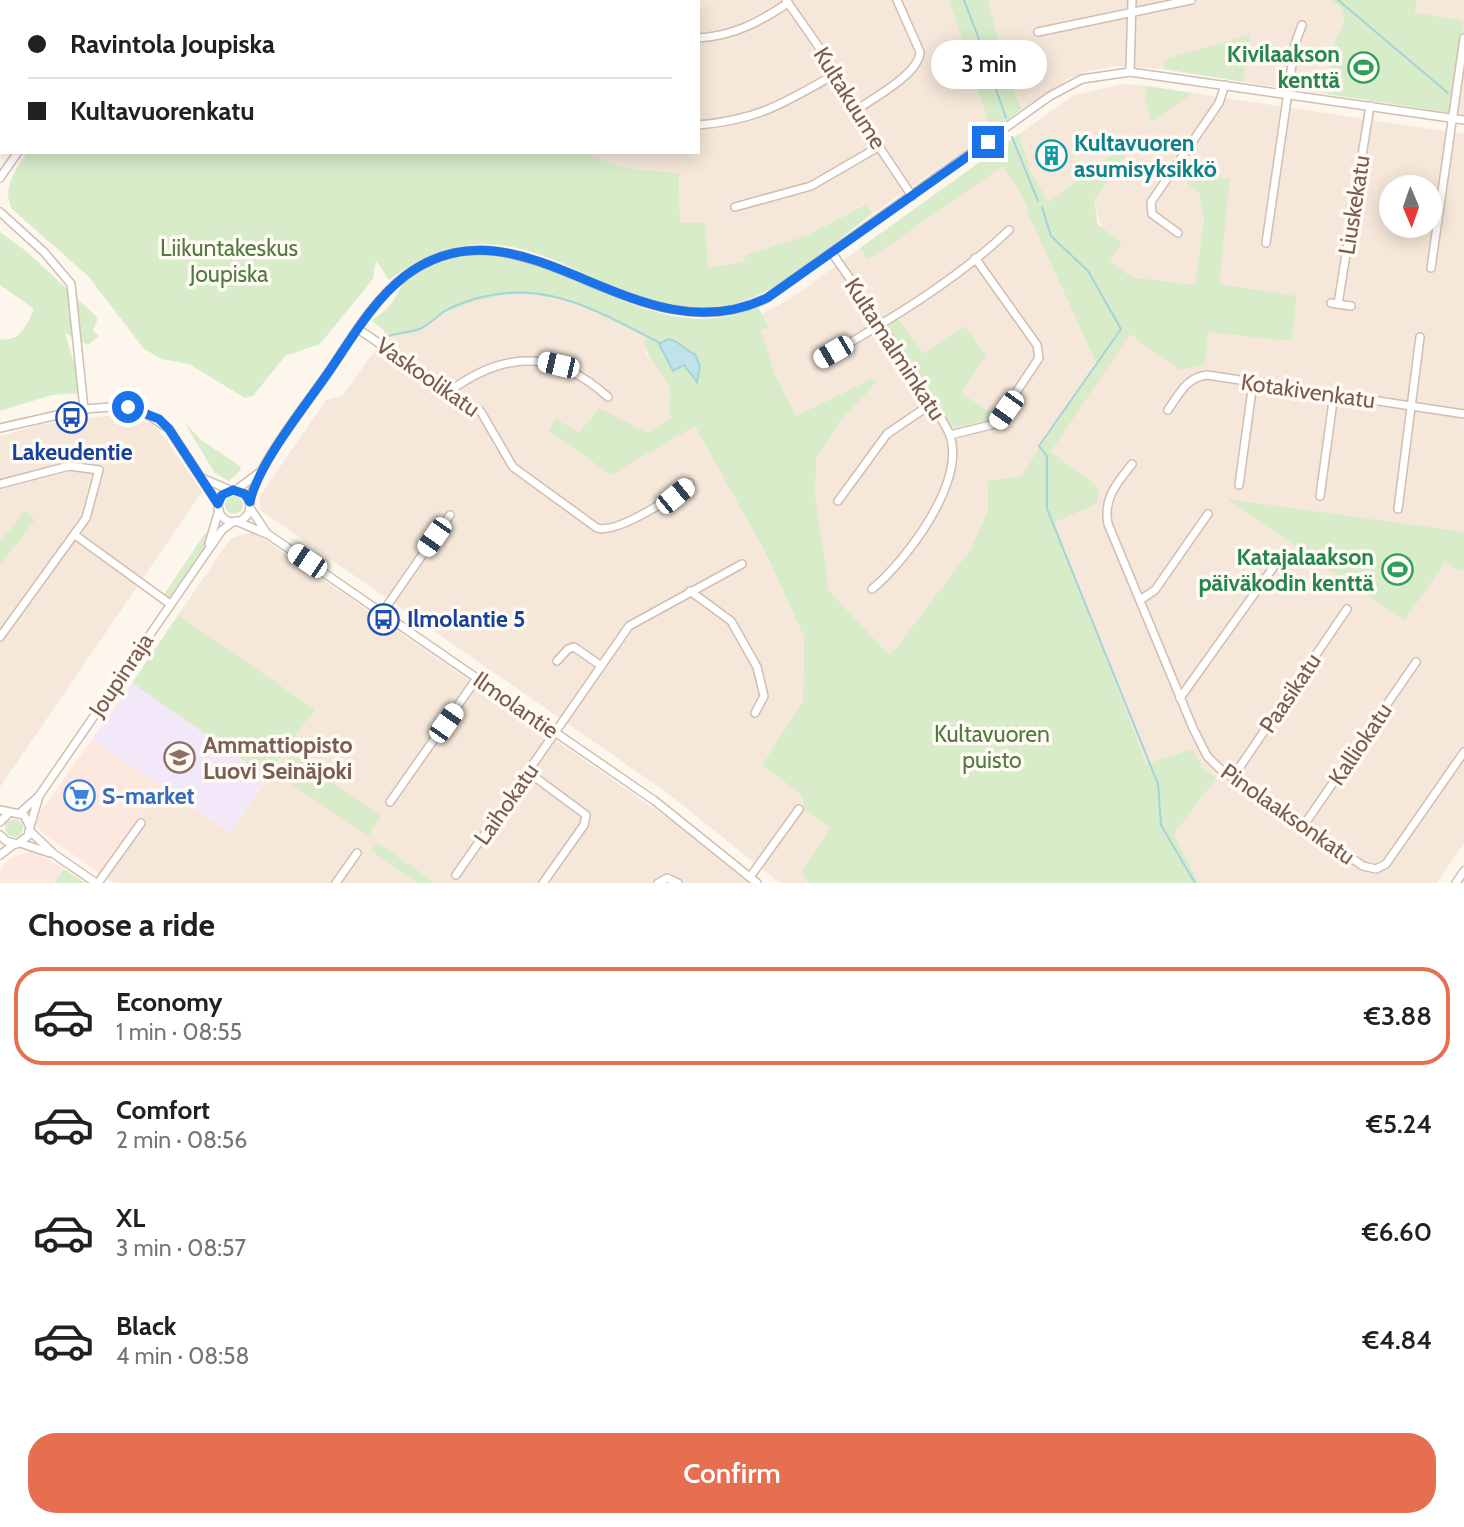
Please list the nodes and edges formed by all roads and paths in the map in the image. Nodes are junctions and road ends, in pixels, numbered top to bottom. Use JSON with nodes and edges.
{"nodes":[{"id":1,"x":898,"y":0,"type":"edge"},
{"id":2,"x":1132,"y":0,"type":"edge"},
{"id":3,"x":1191,"y":0,"type":"edge"},
{"id":4,"x":787,"y":1,"type":"edge"},
{"id":5,"x":1132,"y":12,"type":"junction"},
{"id":6,"x":1301,"y":25,"type":"dead end"},
{"id":7,"x":1038,"y":32,"type":"dead end"},
{"id":8,"x":1464,"y":37,"type":"edge"},
{"id":9,"x":700,"y":38,"type":"edge"},
{"id":10,"x":1130,"y":72,"type":"junction"},
{"id":11,"x":837,"y":73,"type":"junction"},
{"id":12,"x":1225,"y":85,"type":"junction"},
{"id":13,"x":1289,"y":94,"type":"junction"},
{"id":14,"x":1370,"y":106,"type":"junction"},
{"id":15,"x":855,"y":111,"type":"junction"},
{"id":16,"x":1452,"y":118,"type":"junction"},
{"id":17,"x":1464,"y":120,"type":"edge"},
{"id":18,"x":700,"y":125,"type":"edge"},
{"id":19,"x":880,"y":146,"type":"junction"},
{"id":20,"x":17,"y":154,"type":"edge"},
{"id":21,"x":0,"y":178,"type":"edge"},
{"id":22,"x":912,"y":196,"type":"junction"},
{"id":23,"x":735,"y":207,"type":"dead end"},
{"id":24,"x":0,"y":212,"type":"edge"},
{"id":25,"x":1009,"y":230,"type":"dead end"},
{"id":26,"x":1178,"y":233,"type":"dead end"},
{"id":27,"x":1266,"y":243,"type":"dead end"},
{"id":28,"x":832,"y":253,"type":"junction"},
{"id":29,"x":975,"y":258,"type":"junction"},
{"id":30,"x":1431,"y":268,"type":"dead end"},
{"id":31,"x":1351,"y":306,"type":"dead end"},
{"id":32,"x":882,"y":323,"type":"junction"},
{"id":33,"x":358,"y":330,"type":"junction"},
{"id":34,"x":1420,"y":337,"type":"dead end"},
{"id":35,"x":820,"y":360,"type":"dead end"},
{"id":36,"x":1253,"y":383,"type":"junction"},
{"id":37,"x":450,"y":391,"type":"junction"},
{"id":38,"x":1334,"y":394,"type":"junction"},
{"id":39,"x":608,"y":397,"type":"dead end"},
{"id":40,"x":931,"y":404,"type":"junction"},
{"id":41,"x":1414,"y":406,"type":"junction"},
{"id":42,"x":84,"y":409,"type":"junction"},
{"id":43,"x":1168,"y":410,"type":"dead end"},
{"id":44,"x":1464,"y":414,"type":"edge"},
{"id":45,"x":0,"y":428,"type":"edge"},
{"id":46,"x":950,"y":435,"type":"junction"},
{"id":47,"x":1132,"y":464,"type":"dead end"},
{"id":48,"x":265,"y":466,"type":"junction"},
{"id":49,"x":201,"y":477,"type":"junction"},
{"id":50,"x":690,"y":483,"type":"dead end"},
{"id":51,"x":0,"y":484,"type":"edge"},
{"id":52,"x":1239,"y":485,"type":"dead end"},
{"id":53,"x":233,"y":490,"type":"junction"},
{"id":54,"x":1320,"y":496,"type":"dead end"},
{"id":55,"x":838,"y":501,"type":"dead end"},
{"id":56,"x":250,"y":505,"type":"junction"},
{"id":57,"x":218,"y":507,"type":"junction"},
{"id":58,"x":1398,"y":509,"type":"dead end"},
{"id":59,"x":1208,"y":514,"type":"dead end"},
{"id":60,"x":450,"y":515,"type":"dead end"},
{"id":61,"x":235,"y":522,"type":"junction"},
{"id":62,"x":75,"y":534,"type":"junction"},
{"id":63,"x":269,"y":535,"type":"junction"},
{"id":64,"x":205,"y":555,"type":"junction"},
{"id":65,"x":1277,"y":562,"type":"dead end"},
{"id":66,"x":742,"y":564,"type":"dead end"},
{"id":67,"x":872,"y":589,"type":"dead end"},
{"id":68,"x":690,"y":591,"type":"junction"},
{"id":69,"x":1140,"y":600,"type":"junction"},
{"id":70,"x":170,"y":604,"type":"junction"},
{"id":71,"x":1347,"y":610,"type":"dead end"},
{"id":72,"x":382,"y":613,"type":"junction"},
{"id":73,"x":0,"y":637,"type":"edge"},
{"id":74,"x":557,"y":661,"type":"dead end"},
{"id":75,"x":1416,"y":662,"type":"dead end"},
{"id":76,"x":600,"y":665,"type":"junction"},
{"id":77,"x":477,"y":678,"type":"junction"},
{"id":78,"x":1180,"y":698,"type":"junction"},
{"id":79,"x":755,"y":713,"type":"dead end"},
{"id":80,"x":555,"y":733,"type":"junction"},
{"id":81,"x":1464,"y":752,"type":"edge"},
{"id":82,"x":528,"y":772,"type":"junction"},
{"id":83,"x":1233,"y":777,"type":"junction"},
{"id":84,"x":40,"y":796,"type":"junction"},
{"id":85,"x":390,"y":802,"type":"dead end"},
{"id":86,"x":799,"y":808,"type":"dead end"},
{"id":87,"x":0,"y":810,"type":"edge"},
{"id":88,"x":9,"y":813,"type":"junction"},
{"id":89,"x":20,"y":813,"type":"junction"},
{"id":90,"x":0,"y":822,"type":"edge"},
{"id":91,"x":141,"y":823,"type":"dead end"},
{"id":92,"x":1304,"y":825,"type":"junction"},
{"id":93,"x":30,"y":829,"type":"junction"},
{"id":94,"x":0,"y":835,"type":"edge"},
{"id":95,"x":17,"y":843,"type":"junction"},
{"id":96,"x":357,"y":853,"type":"dead end"},
{"id":97,"x":54,"y":854,"type":"junction"},
{"id":98,"x":0,"y":855,"type":"edge"},
{"id":99,"x":1464,"y":871,"type":"edge"},
{"id":100,"x":456,"y":875,"type":"dead end"},
{"id":101,"x":751,"y":880,"type":"edge"},
{"id":102,"x":97,"y":883,"type":"edge"},
{"id":103,"x":336,"y":883,"type":"edge"},
{"id":104,"x":543,"y":883,"type":"edge"},
{"id":105,"x":657,"y":883,"type":"edge"},
{"id":106,"x":678,"y":883,"type":"edge"},
{"id":107,"x":1456,"y":883,"type":"edge"}],
"edges":[{"from":1,"to":15,"type":"street"},
{"from":2,"to":5,"type":"street"},
{"from":3,"to":5,"type":"street"},
{"from":4,"to":9,"type":"street"},
{"from":4,"to":11,"type":"street","name":"Kultakuume"},
{"from":5,"to":7,"type":"street"},
{"from":5,"to":10,"type":"street"},
{"from":6,"to":13,"type":"street"},
{"from":8,"to":16,"type":"street"},
{"from":10,"to":12,"type":"street"},
{"from":10,"to":22,"type":"street"},
{"from":11,"to":15,"type":"street","name":"Kultakuume"},
{"from":11,"to":18,"type":"street"},
{"from":12,"to":13,"type":"street"},
{"from":12,"to":26,"type":"street"},
{"from":13,"to":14,"type":"street"},
{"from":13,"to":27,"type":"street"},
{"from":14,"to":16,"type":"street"},
{"from":14,"to":31,"type":"street","name":"Liuskekatu"},
{"from":15,"to":19,"type":"street","name":"Kultakuume"},
{"from":16,"to":17,"type":"street"},
{"from":16,"to":30,"type":"street"},
{"from":19,"to":22,"type":"street","name":"Kultakuume"},
{"from":19,"to":23,"type":"street"},
{"from":20,"to":21,"type":"street"},
{"from":22,"to":28,"type":"street"},
{"from":24,"to":42,"type":"street"},
{"from":25,"to":29,"type":"street"},
{"from":28,"to":32,"type":"street","name":"Kultamalminkatu"},
{"from":28,"to":33,"type":"street"},
{"from":29,"to":32,"type":"street"},
{"from":29,"to":46,"type":"street"},
{"from":32,"to":35,"type":"street"},
{"from":32,"to":40,"type":"street","name":"Kultamalminkatu"},
{"from":33,"to":37,"type":"street","name":"Vaskoolikatu"},
{"from":33,"to":48,"type":"street"},
{"from":34,"to":41,"type":"street"},
{"from":36,"to":38,"type":"street","name":"Kotakivenkatu"},
{"from":36,"to":43,"type":"street","name":"Kotakivenkatu"},
{"from":36,"to":52,"type":"street"},
{"from":37,"to":39,"type":"street"},
{"from":37,"to":50,"type":"street","name":"Vaskoolikatu"},
{"from":38,"to":41,"type":"street","name":"Kotakivenkatu"},
{"from":38,"to":54,"type":"street"},
{"from":40,"to":46,"type":"street","name":"Kultamalminkatu"},
{"from":40,"to":55,"type":"street"},
{"from":41,"to":44,"type":"street","name":"Kotakivenkatu"},
{"from":41,"to":58,"type":"street"},
{"from":42,"to":45,"type":"street"},
{"from":42,"to":49,"type":"street"},
{"from":46,"to":67,"type":"street","name":"Kultamalminkatu"},
{"from":47,"to":69,"type":"street","name":"Pinolaaksonkatu"},
{"from":48,"to":53,"type":"street"},
{"from":48,"to":56,"type":"street"},
{"from":49,"to":53,"type":"street"},
{"from":49,"to":57,"type":"street"},
{"from":51,"to":62,"type":"street"},
{"from":53,"to":56,"type":"street"},
{"from":53,"to":57,"type":"street"},
{"from":56,"to":61,"type":"street"},
{"from":56,"to":63,"type":"street","name":"Ilmolantie"},
{"from":57,"to":61,"type":"street"},
{"from":57,"to":64,"type":"street","name":"Joupinraja"},
{"from":59,"to":69,"type":"street"},
{"from":60,"to":72,"type":"street"},
{"from":61,"to":63,"type":"street","name":"Ilmolantie"},
{"from":61,"to":64,"type":"street","name":"Joupinraja"},
{"from":62,"to":70,"type":"street"},
{"from":62,"to":73,"type":"street"},
{"from":63,"to":72,"type":"street","name":"Ilmolantie"},
{"from":64,"to":70,"type":"street","name":"Joupinraja"},
{"from":65,"to":78,"type":"street"},
{"from":66,"to":68,"type":"street","name":"Laihokatu"},
{"from":68,"to":76,"type":"street","name":"Laihokatu"},
{"from":68,"to":79,"type":"street"},
{"from":69,"to":78,"type":"street","name":"Pinolaaksonkatu"},
{"from":70,"to":84,"type":"street","name":"Joupinraja"},
{"from":71,"to":83,"type":"street","name":"Paasikatu"},
{"from":72,"to":77,"type":"street","name":"Ilmolantie"},
{"from":74,"to":76,"type":"street"},
{"from":75,"to":92,"type":"street","name":"Kalliokatu"},
{"from":76,"to":80,"type":"street","name":"Laihokatu"},
{"from":77,"to":80,"type":"street","name":"Ilmolantie"},
{"from":77,"to":85,"type":"street"},
{"from":78,"to":83,"type":"street","name":"Pinolaaksonkatu"},
{"from":80,"to":82,"type":"street","name":"Laihokatu"},
{"from":80,"to":101,"type":"street","name":"Ilmolantie"},
{"from":81,"to":92,"type":"street","name":"Pinolaaksonkatu"},
{"from":82,"to":100,"type":"street","name":"Laihokatu"},
{"from":82,"to":104,"type":"street"},
{"from":83,"to":92,"type":"street","name":"Pinolaaksonkatu"},
{"from":84,"to":89,"type":"street","name":"Joupinraja"},
{"from":84,"to":93,"type":"street","name":"Joupinraja"},
{"from":86,"to":101,"type":"street"},
{"from":87,"to":88,"type":"street"},
{"from":88,"to":89,"type":"street"},
{"from":88,"to":90,"type":"street"},
{"from":89,"to":93,"type":"street"},
{"from":91,"to":102,"type":"street"},
{"from":93,"to":95,"type":"street"},
{"from":93,"to":97,"type":"street"},
{"from":94,"to":95,"type":"street"},
{"from":95,"to":97,"type":"street"},
{"from":95,"to":98,"type":"street"},
{"from":96,"to":103,"type":"street"},
{"from":97,"to":102,"type":"street"},
{"from":99,"to":107,"type":"street"},
{"from":105,"to":106,"type":"street"}]}
